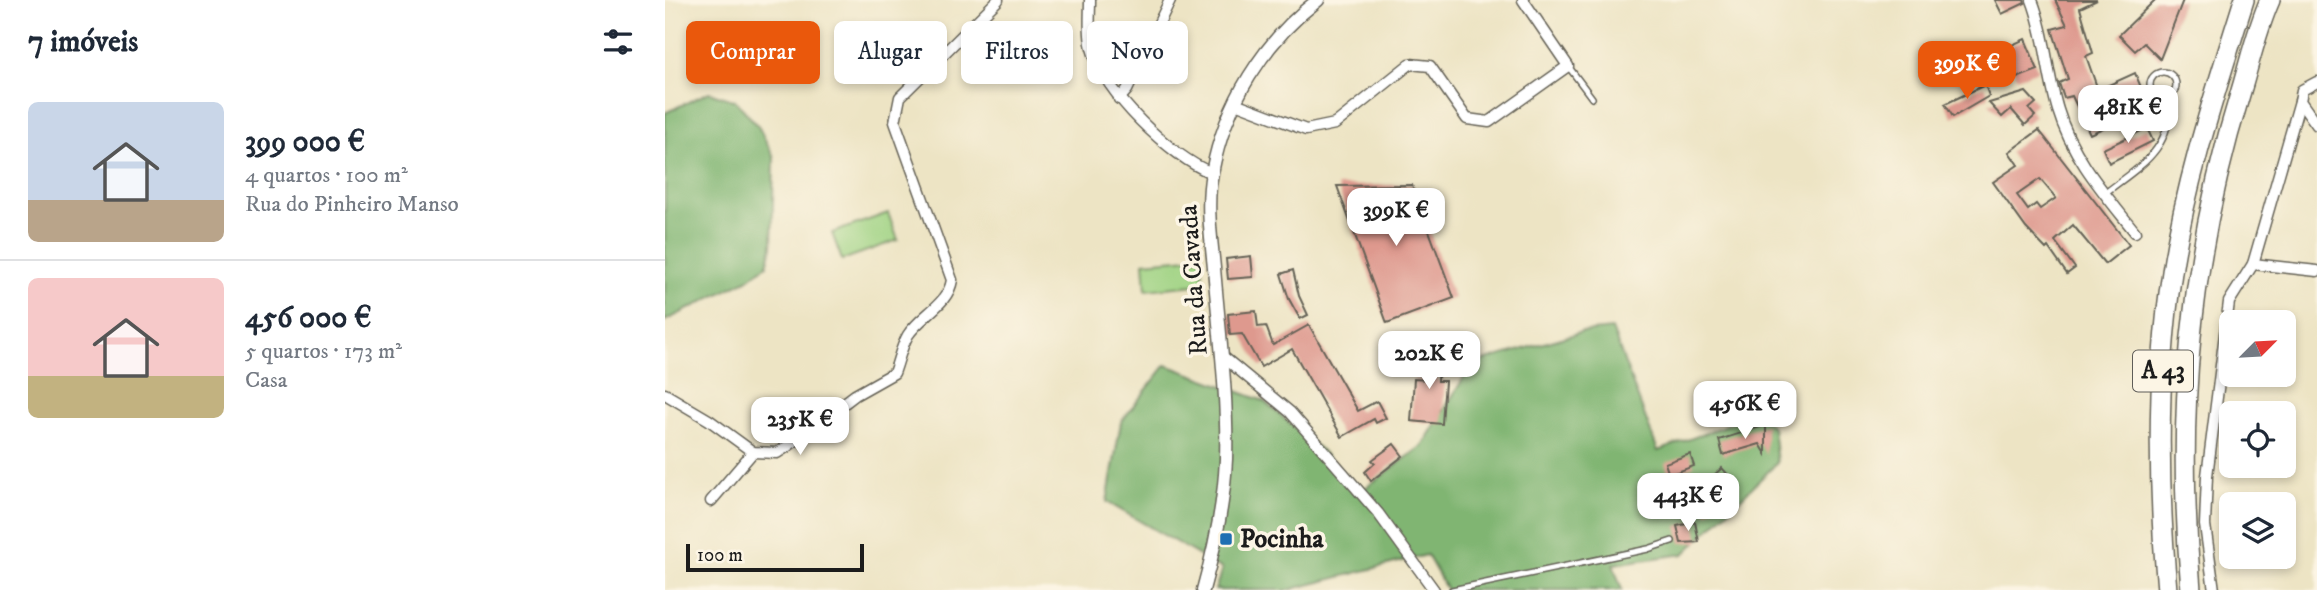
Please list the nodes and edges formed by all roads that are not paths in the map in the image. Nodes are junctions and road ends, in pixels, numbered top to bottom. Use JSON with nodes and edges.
{"nodes":[{"id":1,"x":997,"y":0,"type":"edge"},
{"id":2,"x":1090,"y":0,"type":"edge"},
{"id":3,"x":1170,"y":0,"type":"edge"},
{"id":4,"x":1318,"y":0,"type":"edge"},
{"id":5,"x":1523,"y":0,"type":"edge"},
{"id":6,"x":2032,"y":0,"type":"edge"},
{"id":7,"x":2244,"y":0,"type":"edge"},
{"id":8,"x":2270,"y":0,"type":"edge"},
{"id":9,"x":1567,"y":66,"type":"junction"},
{"id":10,"x":2317,"y":82,"type":"edge"},
{"id":11,"x":1592,"y":98,"type":"dead end"},
{"id":12,"x":2169,"y":98,"type":"junction"},
{"id":13,"x":1119,"y":99,"type":"junction"},
{"id":14,"x":2300,"y":101,"type":"junction"},
{"id":15,"x":1235,"y":103,"type":"junction"},
{"id":16,"x":2317,"y":125,"type":"edge"},
{"id":17,"x":1212,"y":173,"type":"junction"},
{"id":18,"x":2104,"y":194,"type":"junction"},
{"id":19,"x":2135,"y":232,"type":"dead end"},
{"id":20,"x":2253,"y":264,"type":"junction"},
{"id":21,"x":2317,"y":271,"type":"edge"},
{"id":22,"x":1221,"y":355,"type":"junction"},
{"id":23,"x":665,"y":394,"type":"edge"},
{"id":24,"x":753,"y":452,"type":"junction"},
{"id":25,"x":711,"y":501,"type":"dead end"},
{"id":26,"x":1672,"y":541,"type":"dead end"},
{"id":27,"x":1203,"y":590,"type":"edge"},
{"id":28,"x":1434,"y":590,"type":"edge"},
{"id":29,"x":1452,"y":590,"type":"edge"},
{"id":30,"x":2167,"y":590,"type":"edge"},
{"id":31,"x":2191,"y":590,"type":"edge"},
{"id":32,"x":2214,"y":590,"type":"edge"}],
"edges":[{"from":1,"to":24,"type":"street"},
{"from":2,"to":13,"type":"street"},
{"from":3,"to":13,"type":"street"},
{"from":4,"to":15,"type":"street","name":"Rua da Cavada"},
{"from":5,"to":9,"type":"street"},
{"from":6,"to":18,"type":"street"},
{"from":7,"to":30,"type":"highway","number":"A 43"},
{"from":8,"to":31,"type":"highway","number":"A 43"},
{"from":9,"to":11,"type":"lane"},
{"from":9,"to":15,"type":"street"},
{"from":10,"to":14,"type":"street"},
{"from":12,"to":12,"type":"lane"},
{"from":12,"to":18,"type":"lane"},
{"from":13,"to":17,"type":"street"},
{"from":14,"to":16,"type":"street"},
{"from":14,"to":20,"type":"street"},
{"from":15,"to":17,"type":"street","name":"Rua da Cavada"},
{"from":17,"to":22,"type":"street","name":"Rua da Cavada"},
{"from":18,"to":19,"type":"street"},
{"from":20,"to":21,"type":"street"},
{"from":20,"to":32,"type":"street"},
{"from":22,"to":27,"type":"street","name":"Rua da Cavada"},
{"from":22,"to":28,"type":"street"},
{"from":23,"to":24,"type":"street"},
{"from":24,"to":25,"type":"street"},
{"from":26,"to":29,"type":"lane"}]}
